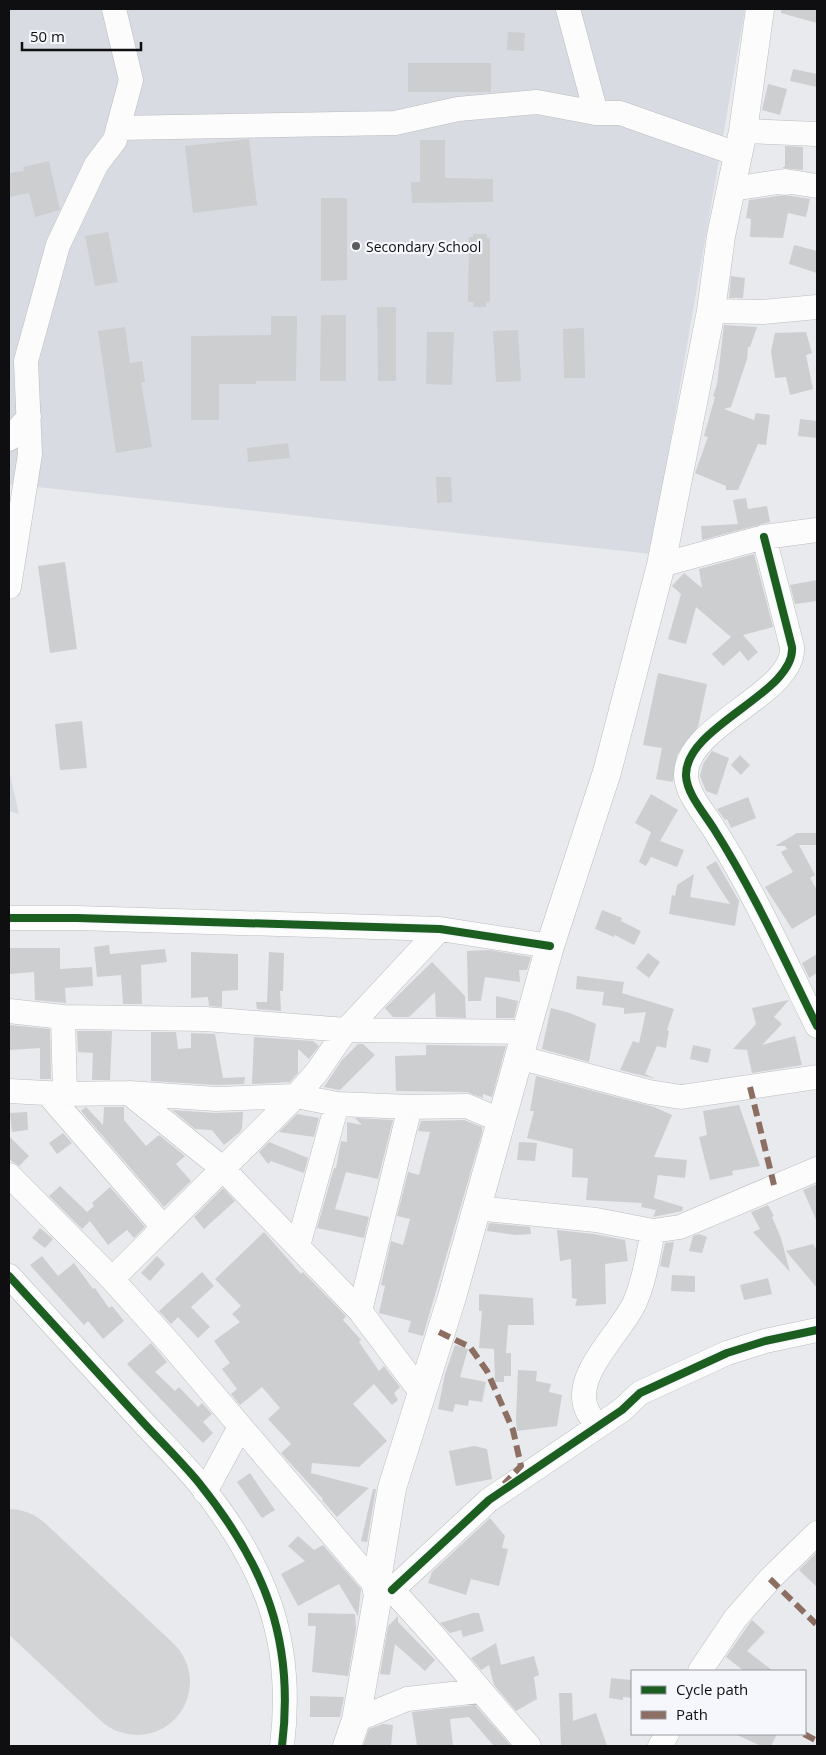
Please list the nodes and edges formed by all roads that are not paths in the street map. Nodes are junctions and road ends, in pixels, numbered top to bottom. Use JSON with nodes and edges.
{"nodes":[{"id":1,"x":114,"y":9,"type":"edge"},
{"id":2,"x":568,"y":9,"type":"edge"},
{"id":3,"x":760,"y":9,"type":"edge"},
{"id":4,"x":596,"y":113,"type":"junction"},
{"id":5,"x":118,"y":128,"type":"junction"},
{"id":6,"x":817,"y":134,"type":"edge"},
{"id":7,"x":740,"y":143,"type":"junction"},
{"id":8,"x":817,"y":186,"type":"edge"},
{"id":9,"x":732,"y":189,"type":"junction"},
{"id":10,"x":817,"y":307,"type":"edge"},
{"id":11,"x":711,"y":311,"type":"junction"},
{"id":12,"x":29,"y":417,"type":"junction"},
{"id":13,"x":9,"y":439,"type":"edge"},
{"id":14,"x":817,"y":530,"type":"edge"},
{"id":15,"x":764,"y":537,"type":"junction"},
{"id":16,"x":661,"y":564,"type":"junction"},
{"id":17,"x":9,"y":587,"type":"edge"},
{"id":18,"x":9,"y":918,"type":"edge"},
{"id":19,"x":440,"y":929,"type":"junction"},
{"id":20,"x":550,"y":946,"type":"junction"},
{"id":21,"x":9,"y":1011,"type":"edge"},
{"id":22,"x":62,"y":1017,"type":"junction"},
{"id":23,"x":817,"y":1026,"type":"edge"},
{"id":24,"x":346,"y":1030,"type":"junction"},
{"id":25,"x":521,"y":1044,"type":"junction"},
{"id":26,"x":817,"y":1077,"type":"edge"},
{"id":27,"x":9,"y":1091,"type":"edge"},
{"id":28,"x":128,"y":1093,"type":"junction"},
{"id":29,"x":57,"y":1094,"type":"junction"},
{"id":30,"x":296,"y":1096,"type":"junction"},
{"id":31,"x":337,"y":1104,"type":"junction"},
{"id":32,"x":410,"y":1107,"type":"junction"},
{"id":33,"x":502,"y":1121,"type":"junction"},
{"id":34,"x":222,"y":1168,"type":"junction"},
{"id":35,"x":817,"y":1169,"type":"edge"},
{"id":36,"x":9,"y":1175,"type":"edge"},
{"id":37,"x":476,"y":1208,"type":"junction"},
{"id":38,"x":164,"y":1228,"type":"junction"},
{"id":39,"x":652,"y":1231,"type":"junction"},
{"id":40,"x":298,"y":1246,"type":"junction"},
{"id":41,"x":9,"y":1276,"type":"edge"},
{"id":42,"x":112,"y":1279,"type":"junction"},
{"id":43,"x":360,"y":1311,"type":"junction"},
{"id":44,"x":817,"y":1330,"type":"edge"},
{"id":45,"x":421,"y":1392,"type":"junction"},
{"id":46,"x":598,"y":1426,"type":"junction"},
{"id":47,"x":240,"y":1427,"type":"junction"},
{"id":48,"x":205,"y":1492,"type":"junction"},
{"id":49,"x":817,"y":1533,"type":"edge"},
{"id":50,"x":382,"y":1591,"type":"junction"},
{"id":51,"x":701,"y":1670,"type":"edge"},
{"id":52,"x":479,"y":1691,"type":"junction"},
{"id":53,"x":356,"y":1720,"type":"junction"},
{"id":54,"x":666,"y":1735,"type":"edge"},
{"id":55,"x":282,"y":1746,"type":"edge"},
{"id":56,"x":346,"y":1746,"type":"edge"},
{"id":57,"x":529,"y":1746,"type":"edge"},
{"id":58,"x":660,"y":1746,"type":"edge"}],
"edges":[{"from":1,"to":5,"type":"street"},
{"from":2,"to":4,"type":"street"},
{"from":3,"to":7,"type":"main road"},
{"from":4,"to":5,"type":"street"},
{"from":4,"to":7,"type":"street"},
{"from":5,"to":12,"type":"street"},
{"from":6,"to":7,"type":"street"},
{"from":7,"to":9,"type":"main road"},
{"from":8,"to":9,"type":"street"},
{"from":9,"to":11,"type":"main road"},
{"from":10,"to":11,"type":"street"},
{"from":11,"to":16,"type":"main road"},
{"from":12,"to":13,"type":"street"},
{"from":12,"to":17,"type":"street"},
{"from":14,"to":15,"type":"street"},
{"from":15,"to":16,"type":"street"},
{"from":15,"to":23,"type":"street"},
{"from":16,"to":20,"type":"main road"},
{"from":18,"to":19,"type":"street"},
{"from":19,"to":20,"type":"street"},
{"from":19,"to":24,"type":"street"},
{"from":20,"to":25,"type":"main road"},
{"from":21,"to":22,"type":"street"},
{"from":22,"to":24,"type":"street"},
{"from":22,"to":29,"type":"street"},
{"from":24,"to":25,"type":"street"},
{"from":24,"to":30,"type":"street"},
{"from":25,"to":26,"type":"street"},
{"from":25,"to":33,"type":"main road"},
{"from":27,"to":29,"type":"street"},
{"from":28,"to":29,"type":"street"},
{"from":28,"to":30,"type":"street"},
{"from":28,"to":34,"type":"street"},
{"from":29,"to":38,"type":"street"},
{"from":30,"to":31,"type":"street"},
{"from":30,"to":34,"type":"street"},
{"from":31,"to":32,"type":"street"},
{"from":31,"to":40,"type":"street"},
{"from":32,"to":33,"type":"street"},
{"from":32,"to":43,"type":"street"},
{"from":33,"to":37,"type":"main road"},
{"from":34,"to":38,"type":"street"},
{"from":34,"to":40,"type":"street"},
{"from":35,"to":39,"type":"street"},
{"from":36,"to":42,"type":"street"},
{"from":37,"to":39,"type":"street"},
{"from":37,"to":45,"type":"main road"},
{"from":38,"to":42,"type":"street"},
{"from":39,"to":46,"type":"street"},
{"from":40,"to":43,"type":"street"},
{"from":41,"to":48,"type":"street"},
{"from":42,"to":47,"type":"street"},
{"from":43,"to":45,"type":"street"},
{"from":44,"to":46,"type":"street"},
{"from":45,"to":50,"type":"main road"},
{"from":46,"to":50,"type":"street"},
{"from":47,"to":48,"type":"street"},
{"from":47,"to":50,"type":"street"},
{"from":48,"to":55,"type":"street"},
{"from":49,"to":51,"type":"street"},
{"from":50,"to":52,"type":"street"},
{"from":50,"to":53,"type":"main road"},
{"from":52,"to":53,"type":"street"},
{"from":52,"to":57,"type":"street"},
{"from":53,"to":56,"type":"main road"},
{"from":54,"to":58,"type":"street"}]}
